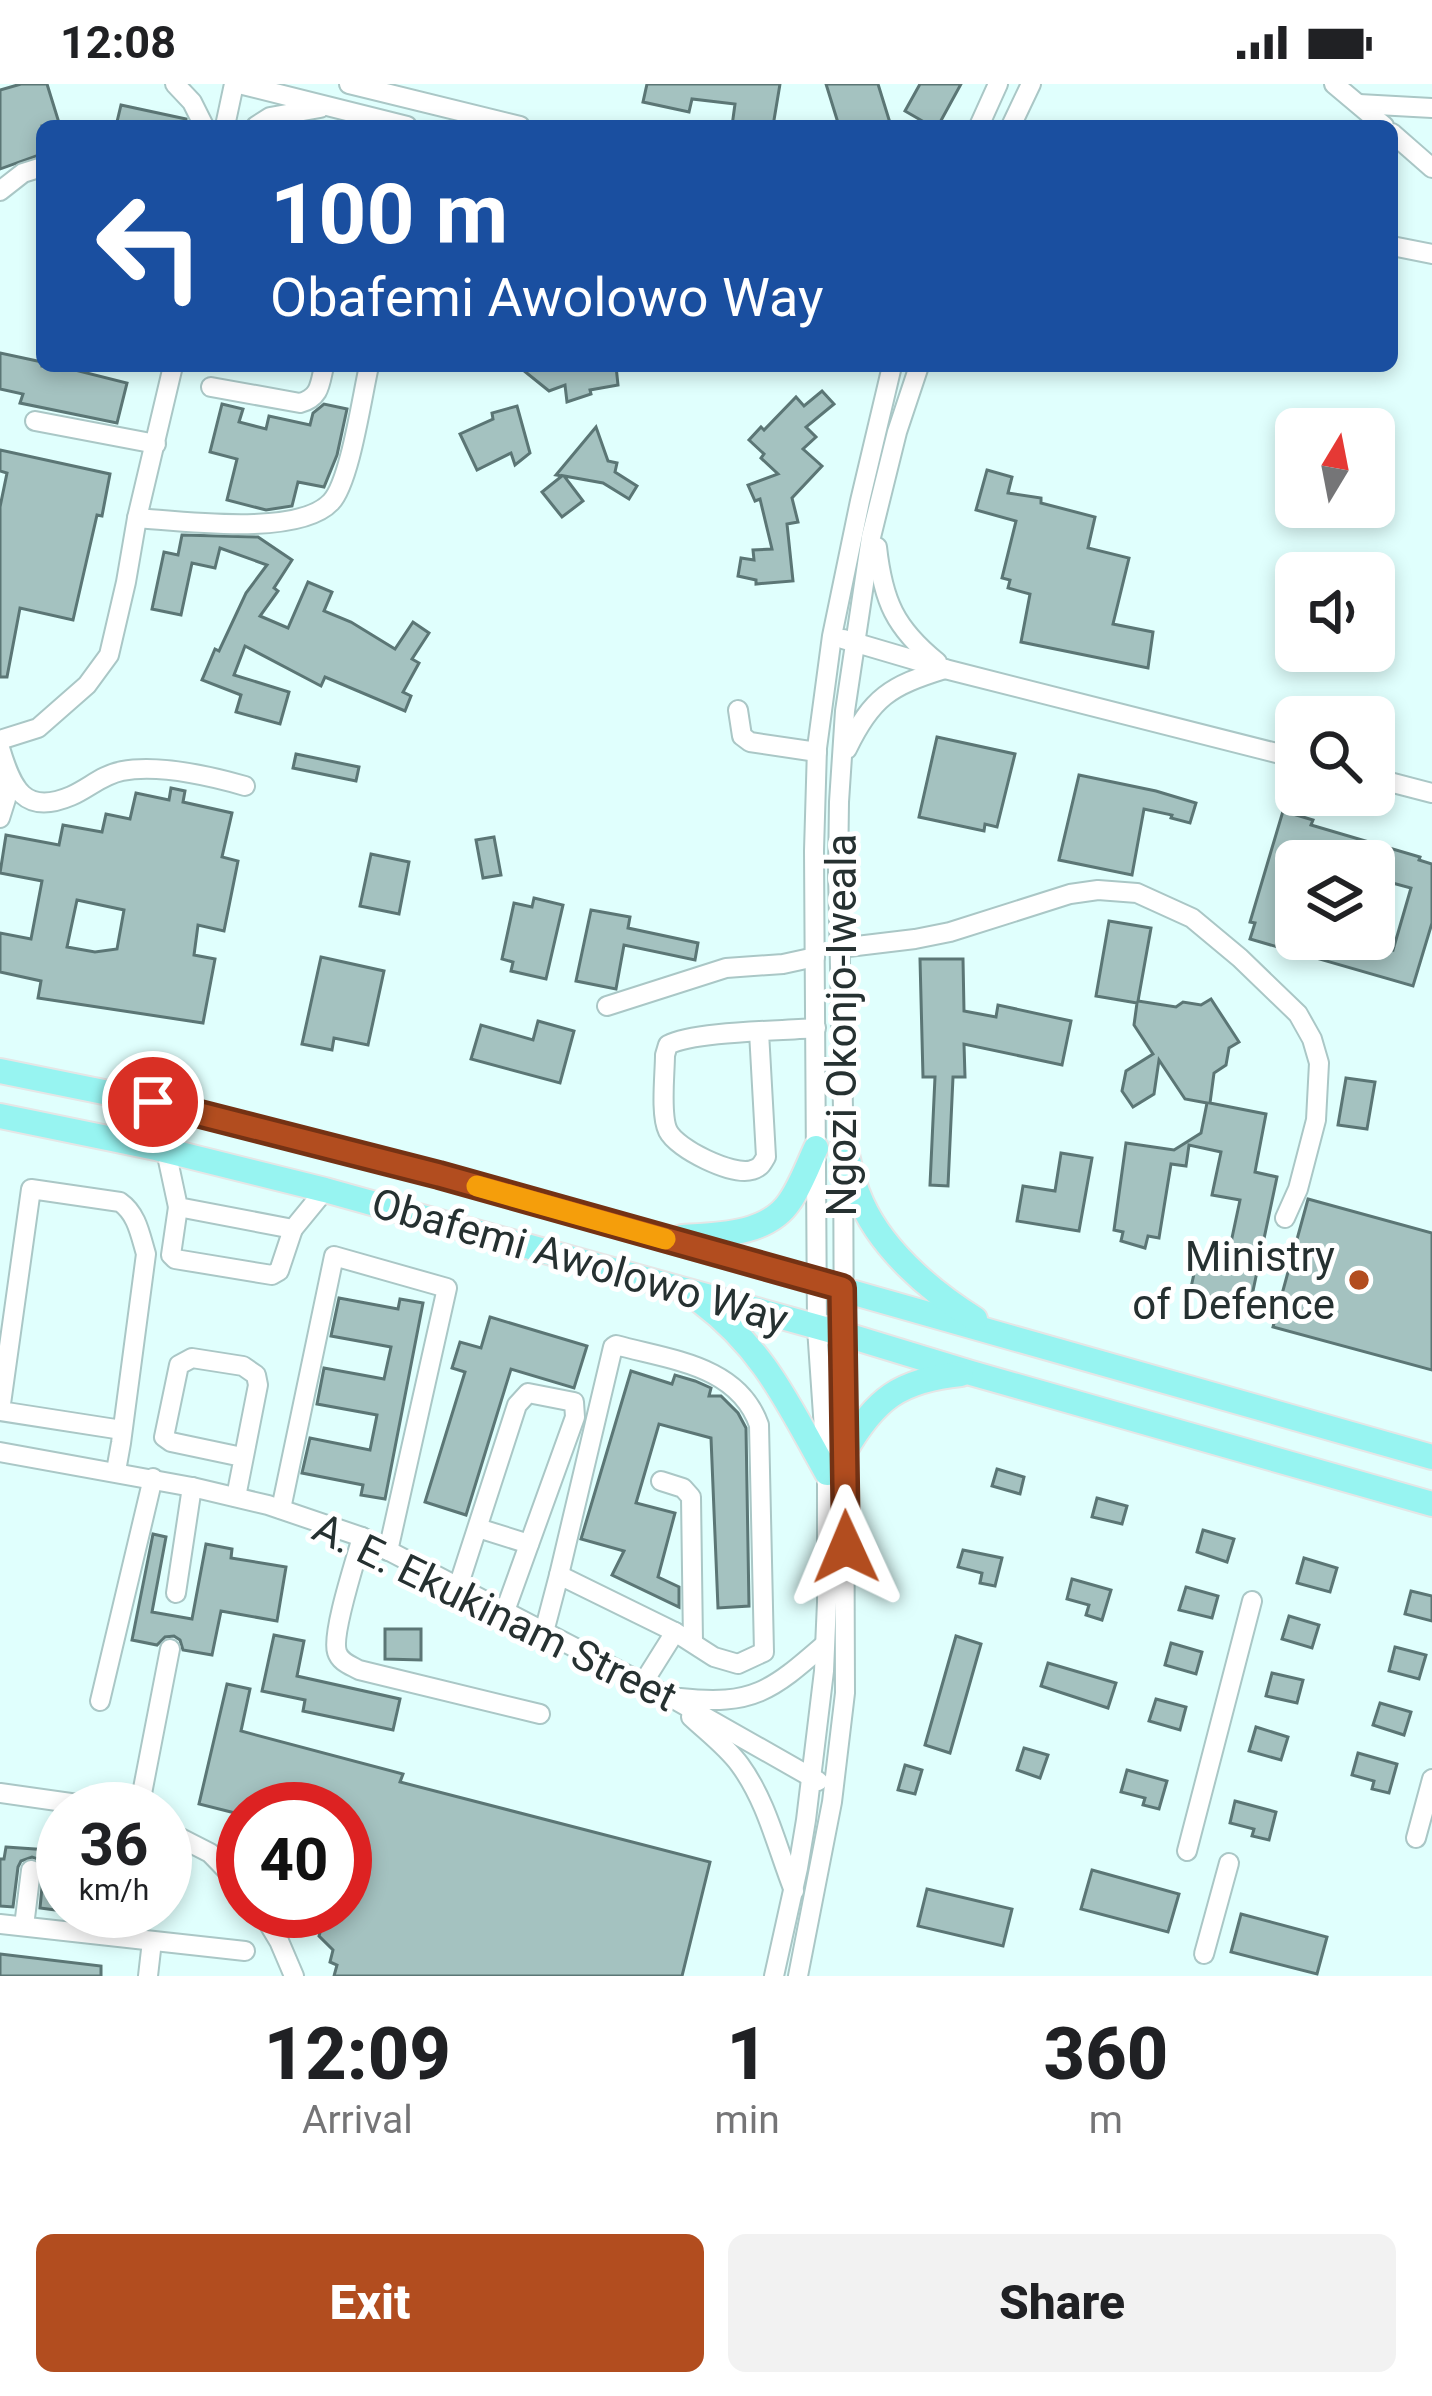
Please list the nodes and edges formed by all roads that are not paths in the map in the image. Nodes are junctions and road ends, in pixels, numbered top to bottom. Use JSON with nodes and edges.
{"nodes":[{"id":1,"x":175,"y":84,"type":"edge"},
{"id":2,"x":237,"y":84,"type":"edge"},
{"id":3,"x":349,"y":84,"type":"edge"},
{"id":4,"x":998,"y":84,"type":"edge"},
{"id":5,"x":1031,"y":84,"type":"edge"},
{"id":6,"x":1334,"y":84,"type":"edge"},
{"id":7,"x":1358,"y":104,"type":"junction"},
{"id":8,"x":331,"y":107,"type":"junction"},
{"id":9,"x":1432,"y":108,"type":"edge"},
{"id":10,"x":201,"y":120,"type":"edge"},
{"id":11,"x":227,"y":120,"type":"edge"},
{"id":12,"x":265,"y":120,"type":"edge"},
{"id":13,"x":383,"y":120,"type":"edge"},
{"id":14,"x":496,"y":120,"type":"edge"},
{"id":15,"x":983,"y":120,"type":"edge"},
{"id":16,"x":1014,"y":120,"type":"edge"},
{"id":17,"x":1377,"y":120,"type":"edge"},
{"id":18,"x":1398,"y":138,"type":"edge"},
{"id":19,"x":1432,"y":139,"type":"edge"},
{"id":20,"x":1425,"y":162,"type":"edge"},
{"id":21,"x":36,"y":169,"type":"edge"},
{"id":22,"x":0,"y":191,"type":"edge"},
{"id":23,"x":1398,"y":247,"type":"edge"},
{"id":24,"x":1432,"y":254,"type":"edge"},
{"id":25,"x":172,"y":372,"type":"edge"},
{"id":26,"x":323,"y":372,"type":"edge"},
{"id":27,"x":368,"y":372,"type":"edge"},
{"id":28,"x":891,"y":372,"type":"edge"},
{"id":29,"x":917,"y":372,"type":"edge"},
{"id":30,"x":211,"y":387,"type":"dead end"},
{"id":31,"x":35,"y":421,"type":"dead end"},
{"id":32,"x":156,"y":444,"type":"junction"},
{"id":33,"x":136,"y":518,"type":"junction"},
{"id":34,"x":874,"y":524,"type":"junction"},
{"id":35,"x":832,"y":636,"type":"junction"},
{"id":36,"x":854,"y":641,"type":"junction"},
{"id":37,"x":945,"y":668,"type":"junction"},
{"id":38,"x":738,"y":710,"type":"dead end"},
{"id":39,"x":0,"y":744,"type":"edge"},
{"id":40,"x":817,"y":752,"type":"junction"},
{"id":41,"x":1275,"y":753,"type":"edge"},
{"id":42,"x":842,"y":761,"type":"junction"},
{"id":43,"x":9,"y":776,"type":"junction"},
{"id":44,"x":1395,"y":783,"type":"edge"},
{"id":45,"x":245,"y":786,"type":"dead end"},
{"id":46,"x":1432,"y":793,"type":"edge"},
{"id":47,"x":0,"y":818,"type":"edge"},
{"id":48,"x":840,"y":948,"type":"junction"},
{"id":49,"x":815,"y":957,"type":"junction"},
{"id":50,"x":607,"y":1006,"type":"dead end"},
{"id":51,"x":816,"y":1028,"type":"junction"},
{"id":52,"x":759,"y":1032,"type":"junction"},
{"id":53,"x":0,"y":1071,"type":"edge"},
{"id":54,"x":0,"y":1116,"type":"edge"},
{"id":55,"x":843,"y":1138,"type":"junction"},
{"id":56,"x":816,"y":1148,"type":"junction"},
{"id":57,"x":166,"y":1151,"type":"junction"},
{"id":58,"x":325,"y":1190,"type":"junction"},
{"id":59,"x":178,"y":1207,"type":"junction"},
{"id":60,"x":1285,"y":1218,"type":"dead end"},
{"id":61,"x":292,"y":1229,"type":"junction"},
{"id":62,"x":661,"y":1238,"type":"junction"},
{"id":63,"x":816,"y":1283,"type":"junction"},
{"id":64,"x":842,"y":1288,"type":"junction"},
{"id":65,"x":688,"y":1293,"type":"junction"},
{"id":66,"x":817,"y":1328,"type":"junction"},
{"id":67,"x":843,"y":1334,"type":"junction"},
{"id":68,"x":1003,"y":1336,"type":"junction"},
{"id":69,"x":970,"y":1373,"type":"junction"},
{"id":70,"x":122,"y":1430,"type":"junction"},
{"id":71,"x":98,"y":1448,"type":"junction"},
{"id":72,"x":844,"y":1451,"type":"junction"},
{"id":73,"x":0,"y":1452,"type":"edge"},
{"id":74,"x":242,"y":1457,"type":"junction"},
{"id":75,"x":1432,"y":1457,"type":"edge"},
{"id":76,"x":116,"y":1471,"type":"junction"},
{"id":77,"x":827,"y":1473,"type":"junction"},
{"id":78,"x":153,"y":1478,"type":"junction"},
{"id":79,"x":661,"y":1481,"type":"dead end"},
{"id":80,"x":193,"y":1487,"type":"junction"},
{"id":81,"x":236,"y":1497,"type":"junction"},
{"id":82,"x":1432,"y":1504,"type":"edge"},
{"id":83,"x":281,"y":1509,"type":"junction"},
{"id":84,"x":478,"y":1528,"type":"junction"},
{"id":85,"x":362,"y":1537,"type":"junction"},
{"id":86,"x":529,"y":1544,"type":"junction"},
{"id":87,"x":388,"y":1551,"type":"junction"},
{"id":88,"x":559,"y":1575,"type":"junction"},
{"id":89,"x":458,"y":1587,"type":"junction"},
{"id":90,"x":176,"y":1593,"type":"dead end"},
{"id":91,"x":1252,"y":1601,"type":"dead end"},
{"id":92,"x":505,"y":1611,"type":"junction"},
{"id":93,"x":544,"y":1632,"type":"junction"},
{"id":94,"x":675,"y":1632,"type":"junction"},
{"id":95,"x":693,"y":1642,"type":"junction"},
{"id":96,"x":825,"y":1644,"type":"junction"},
{"id":97,"x":170,"y":1649,"type":"dead end"},
{"id":98,"x":643,"y":1682,"type":"junction"},
{"id":99,"x":670,"y":1697,"type":"junction"},
{"id":100,"x":100,"y":1701,"type":"dead end"},
{"id":101,"x":540,"y":1714,"type":"dead end"},
{"id":102,"x":812,"y":1778,"type":"junction"},
{"id":103,"x":1432,"y":1779,"type":"edge"},
{"id":104,"x":144,"y":1782,"type":"edge"},
{"id":105,"x":833,"y":1789,"type":"junction"},
{"id":106,"x":0,"y":1792,"type":"edge"},
{"id":107,"x":36,"y":1797,"type":"edge"},
{"id":108,"x":1416,"y":1838,"type":"dead end"},
{"id":109,"x":1187,"y":1851,"type":"dead end"},
{"id":110,"x":1229,"y":1863,"type":"dead end"},
{"id":111,"x":31,"y":1870,"type":"dead end"},
{"id":112,"x":794,"y":1891,"type":"junction"},
{"id":113,"x":0,"y":1924,"type":"edge"},
{"id":114,"x":24,"y":1926,"type":"junction"},
{"id":115,"x":36,"y":1927,"type":"edge"},
{"id":116,"x":127,"y":1938,"type":"edge"},
{"id":117,"x":277,"y":1938,"type":"edge"},
{"id":118,"x":152,"y":1941,"type":"junction"},
{"id":119,"x":244,"y":1951,"type":"dead end"},
{"id":120,"x":1204,"y":1954,"type":"dead end"},
{"id":121,"x":148,"y":1976,"type":"edge"},
{"id":122,"x":294,"y":1976,"type":"edge"},
{"id":123,"x":774,"y":1976,"type":"edge"},
{"id":124,"x":798,"y":1976,"type":"edge"}],
"edges":[{"from":1,"to":10,"type":"street"},
{"from":2,"to":8,"type":"street"},
{"from":2,"to":11,"type":"street"},
{"from":3,"to":14,"type":"street"},
{"from":4,"to":15,"type":"street"},
{"from":5,"to":16,"type":"street"},
{"from":6,"to":7,"type":"street"},
{"from":7,"to":9,"type":"street"},
{"from":7,"to":17,"type":"street"},
{"from":8,"to":12,"type":"street"},
{"from":8,"to":13,"type":"street"},
{"from":18,"to":20,"type":"street"},
{"from":19,"to":20,"type":"street"},
{"from":21,"to":22,"type":"street"},
{"from":23,"to":24,"type":"street"},
{"from":25,"to":32,"type":"street"},
{"from":26,"to":30,"type":"street"},
{"from":27,"to":33,"type":"street"},
{"from":28,"to":35,"type":"street","name":"Ngozi Okonjo-Iweala"},
{"from":29,"to":34,"type":"street","name":"Ngozi Okonjo-Iweala"},
{"from":31,"to":32,"type":"street"},
{"from":32,"to":33,"type":"street"},
{"from":33,"to":39,"type":"street"},
{"from":34,"to":36,"type":"street","name":"Ngozi Okonjo-Iweala"},
{"from":34,"to":37,"type":"street"},
{"from":35,"to":36,"type":"street"},
{"from":35,"to":40,"type":"street","name":"Ngozi Okonjo-Iweala"},
{"from":36,"to":37,"type":"street"},
{"from":36,"to":42,"type":"street","name":"Ngozi Okonjo-Iweala"},
{"from":37,"to":41,"type":"street"},
{"from":37,"to":42,"type":"street"},
{"from":38,"to":40,"type":"street"},
{"from":39,"to":43,"type":"street"},
{"from":40,"to":49,"type":"street","name":"Ngozi Okonjo-Iweala"},
{"from":42,"to":48,"type":"street","name":"Ngozi Okonjo-Iweala"},
{"from":43,"to":45,"type":"street"},
{"from":43,"to":47,"type":"street"},
{"from":44,"to":46,"type":"street"},
{"from":48,"to":55,"type":"street","name":"Ngozi Okonjo-Iweala"},
{"from":48,"to":60,"type":"street"},
{"from":49,"to":50,"type":"street"},
{"from":49,"to":51,"type":"street","name":"Ngozi Okonjo-Iweala"},
{"from":51,"to":52,"type":"street"},
{"from":51,"to":56,"type":"street","name":"Ngozi Okonjo-Iweala"},
{"from":52,"to":52,"type":"street"},
{"from":53,"to":62,"type":"main road","name":"Obafemi Awolowo Way"},
{"from":54,"to":57,"type":"main road","name":"Obafemi Awolowo Way"},
{"from":55,"to":64,"type":"street","name":"Ngozi Okonjo-Iweala"},
{"from":55,"to":68,"type":"main road"},
{"from":56,"to":62,"type":"main road"},
{"from":56,"to":63,"type":"street","name":"Ngozi Okonjo-Iweala"},
{"from":57,"to":58,"type":"main road","name":"Obafemi Awolowo Way"},
{"from":57,"to":59,"type":"street"},
{"from":58,"to":61,"type":"street"},
{"from":58,"to":65,"type":"main road","name":"Obafemi Awolowo Way"},
{"from":59,"to":61,"type":"street"},
{"from":59,"to":61,"type":"street"},
{"from":62,"to":63,"type":"main road","name":"Obafemi Awolowo Way"},
{"from":63,"to":64,"type":"main road","name":"Obafemi Awolowo Way"},
{"from":63,"to":66,"type":"street","name":"Ngozi Okonjo-Iweala"},
{"from":64,"to":67,"type":"street","name":"Ngozi Okonjo-Iweala"},
{"from":64,"to":68,"type":"main road","name":"Obafemi Awolowo Way"},
{"from":65,"to":66,"type":"main road","name":"Obafemi Awolowo Way"},
{"from":65,"to":77,"type":"main road"},
{"from":66,"to":67,"type":"main road","name":"Obafemi Awolowo Way"},
{"from":66,"to":77,"type":"street","name":"Ngozi Okonjo-Iweala"},
{"from":67,"to":69,"type":"main road","name":"Obafemi Awolowo Way"},
{"from":67,"to":72,"type":"street","name":"Ngozi Okonjo-Iweala"},
{"from":68,"to":75,"type":"main road","name":"Obafemi Awolowo Way"},
{"from":69,"to":72,"type":"main road"},
{"from":69,"to":82,"type":"main road","name":"Obafemi Awolowo Way"},
{"from":70,"to":71,"type":"street"},
{"from":70,"to":71,"type":"street"},
{"from":70,"to":76,"type":"street"},
{"from":71,"to":73,"type":"street","name":"A. E. Ekukinam Street"},
{"from":71,"to":76,"type":"street","name":"A. E. Ekukinam Street"},
{"from":72,"to":105,"type":"street","name":"Ngozi Okonjo-Iweala"},
{"from":74,"to":74,"type":"street"},
{"from":74,"to":81,"type":"street"},
{"from":76,"to":78,"type":"street","name":"A. E. Ekukinam Street"},
{"from":77,"to":96,"type":"street","name":"Ngozi Okonjo-Iweala"},
{"from":78,"to":80,"type":"street","name":"A. E. Ekukinam Street"},
{"from":78,"to":100,"type":"street"},
{"from":79,"to":95,"type":"street"},
{"from":80,"to":81,"type":"street","name":"A. E. Ekukinam Street"},
{"from":80,"to":90,"type":"street"},
{"from":81,"to":83,"type":"street","name":"A. E. Ekukinam Street"},
{"from":83,"to":85,"type":"street","name":"A. E. Ekukinam Street"},
{"from":83,"to":87,"type":"street"},
{"from":84,"to":86,"type":"street"},
{"from":84,"to":86,"type":"street"},
{"from":84,"to":89,"type":"street"},
{"from":85,"to":87,"type":"street","name":"A. E. Ekukinam Street"},
{"from":85,"to":101,"type":"street"},
{"from":86,"to":92,"type":"street"},
{"from":87,"to":89,"type":"street","name":"A. E. Ekukinam Street"},
{"from":88,"to":93,"type":"street"},
{"from":88,"to":94,"type":"street"},
{"from":88,"to":95,"type":"street"},
{"from":89,"to":92,"type":"street","name":"A. E. Ekukinam Street"},
{"from":91,"to":109,"type":"street"},
{"from":92,"to":93,"type":"street","name":"A. E. Ekukinam Street"},
{"from":93,"to":98,"type":"street","name":"A. E. Ekukinam Street"},
{"from":94,"to":95,"type":"street"},
{"from":94,"to":98,"type":"street"},
{"from":96,"to":99,"type":"street"},
{"from":96,"to":102,"type":"street","name":"Ngozi Okonjo-Iweala"},
{"from":97,"to":104,"type":"street"},
{"from":98,"to":99,"type":"street","name":"A. E. Ekukinam Street"},
{"from":99,"to":102,"type":"street","name":"A. E. Ekukinam Street"},
{"from":99,"to":112,"type":"street"},
{"from":102,"to":105,"type":"street","name":"A. E. Ekukinam Street"},
{"from":102,"to":112,"type":"street","name":"Ngozi Okonjo-Iweala"},
{"from":103,"to":108,"type":"street"},
{"from":105,"to":124,"type":"street","name":"Ngozi Okonjo-Iweala"},
{"from":106,"to":107,"type":"street"},
{"from":110,"to":120,"type":"street"},
{"from":111,"to":114,"type":"street"},
{"from":112,"to":123,"type":"street","name":"Ngozi Okonjo-Iweala"},
{"from":113,"to":114,"type":"street"},
{"from":114,"to":115,"type":"street"},
{"from":116,"to":118,"type":"street"},
{"from":117,"to":122,"type":"street"},
{"from":118,"to":119,"type":"street"},
{"from":118,"to":121,"type":"street"}]}
